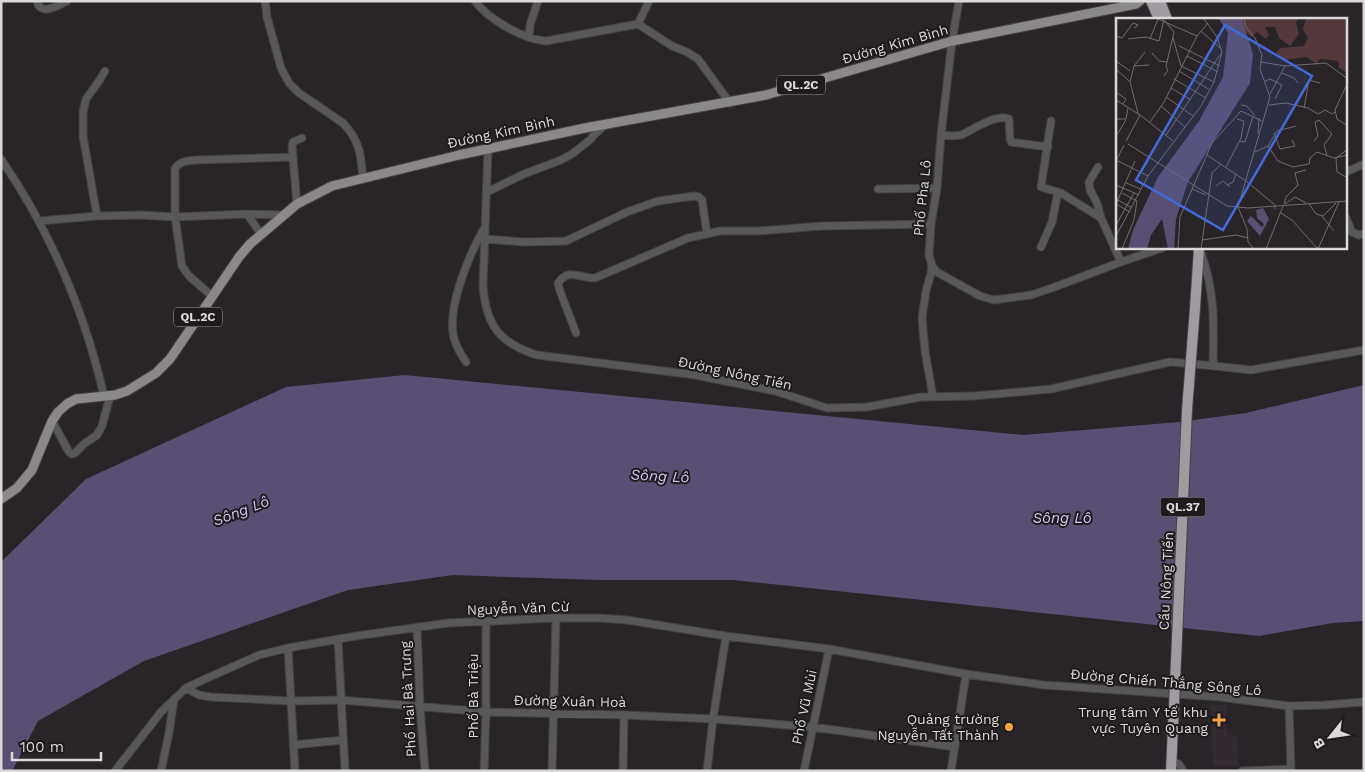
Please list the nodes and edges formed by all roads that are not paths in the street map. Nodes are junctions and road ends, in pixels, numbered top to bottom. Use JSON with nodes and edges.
{"nodes":[{"id":1,"x":37,"y":1,"type":"edge"},
{"id":2,"x":67,"y":1,"type":"edge"},
{"id":3,"x":264,"y":1,"type":"edge"},
{"id":4,"x":475,"y":1,"type":"edge"},
{"id":5,"x":538,"y":1,"type":"edge"},
{"id":6,"x":649,"y":1,"type":"edge"},
{"id":7,"x":959,"y":1,"type":"edge"},
{"id":8,"x":1140,"y":1,"type":"edge"},
{"id":9,"x":1151,"y":1,"type":"edge"},
{"id":10,"x":1160,"y":1,"type":"edge"},
{"id":11,"x":1159,"y":18,"type":"edge"},
{"id":12,"x":1168,"y":18,"type":"edge"},
{"id":13,"x":638,"y":24,"type":"junction"},
{"id":14,"x":529,"y":37,"type":"junction"},
{"id":15,"x":952,"y":41,"type":"junction"},
{"id":16,"x":105,"y":71,"type":"dead end"},
{"id":17,"x":730,"y":103,"type":"junction"},
{"id":18,"x":1051,"y":121,"type":"dead end"},
{"id":19,"x":605,"y":125,"type":"junction"},
{"id":20,"x":585,"y":128,"type":"junction"},
{"id":21,"x":941,"y":135,"type":"junction"},
{"id":22,"x":592,"y":137,"type":"junction"},
{"id":23,"x":302,"y":138,"type":"dead end"},
{"id":24,"x":1048,"y":147,"type":"junction"},
{"id":25,"x":488,"y":148,"type":"junction"},
{"id":26,"x":293,"y":157,"type":"junction"},
{"id":27,"x":1,"y":159,"type":"edge"},
{"id":28,"x":1364,"y":164,"type":"edge"},
{"id":29,"x":1098,"y":167,"type":"dead end"},
{"id":30,"x":1348,"y":171,"type":"edge"},
{"id":31,"x":362,"y":179,"type":"junction"},
{"id":32,"x":937,"y":188,"type":"junction"},
{"id":33,"x":878,"y":189,"type":"dead end"},
{"id":34,"x":486,"y":192,"type":"junction"},
{"id":35,"x":1058,"y":192,"type":"junction"},
{"id":36,"x":297,"y":204,"type":"junction"},
{"id":37,"x":247,"y":214,"type":"junction"},
{"id":38,"x":283,"y":215,"type":"junction"},
{"id":39,"x":97,"y":216,"type":"junction"},
{"id":40,"x":176,"y":217,"type":"junction"},
{"id":41,"x":1101,"y":218,"type":"junction"},
{"id":42,"x":39,"y":221,"type":"junction"},
{"id":43,"x":1348,"y":223,"type":"edge"},
{"id":44,"x":931,"y":224,"type":"junction"},
{"id":45,"x":485,"y":227,"type":"junction"},
{"id":46,"x":261,"y":234,"type":"junction"},
{"id":47,"x":707,"y":234,"type":"junction"},
{"id":48,"x":1364,"y":234,"type":"edge"},
{"id":49,"x":485,"y":239,"type":"junction"},
{"id":50,"x":1041,"y":247,"type":"dead end"},
{"id":51,"x":1159,"y":249,"type":"edge"},
{"id":52,"x":1199,"y":249,"type":"edge"},
{"id":53,"x":1199,"y":249,"type":"edge"},
{"id":54,"x":1121,"y":262,"type":"junction"},
{"id":55,"x":932,"y":266,"type":"junction"},
{"id":56,"x":212,"y":296,"type":"junction"},
{"id":57,"x":576,"y":332,"type":"dead end"},
{"id":58,"x":1364,"y":350,"type":"edge"},
{"id":59,"x":466,"y":362,"type":"dead end"},
{"id":60,"x":1213,"y":366,"type":"junction"},
{"id":61,"x":107,"y":396,"type":"junction"},
{"id":62,"x":933,"y":397,"type":"junction"},
{"id":63,"x":52,"y":421,"type":"junction"},
{"id":64,"x":1,"y":499,"type":"edge"},
{"id":65,"x":556,"y":618,"type":"junction"},
{"id":66,"x":486,"y":621,"type":"junction"},
{"id":67,"x":418,"y":627,"type":"junction"},
{"id":68,"x":726,"y":636,"type":"junction"},
{"id":69,"x":338,"y":640,"type":"junction"},
{"id":70,"x":288,"y":648,"type":"junction"},
{"id":71,"x":829,"y":649,"type":"junction"},
{"id":72,"x":966,"y":674,"type":"junction"},
{"id":73,"x":186,"y":688,"type":"junction"},
{"id":74,"x":174,"y":698,"type":"junction"},
{"id":75,"x":341,"y":700,"type":"junction"},
{"id":76,"x":291,"y":702,"type":"junction"},
{"id":77,"x":1364,"y":702,"type":"edge"},
{"id":78,"x":420,"y":706,"type":"junction"},
{"id":79,"x":1289,"y":706,"type":"junction"},
{"id":80,"x":486,"y":712,"type":"junction"},
{"id":81,"x":553,"y":713,"type":"junction"},
{"id":82,"x":624,"y":715,"type":"junction"},
{"id":83,"x":713,"y":719,"type":"junction"},
{"id":84,"x":813,"y":727,"type":"junction"},
{"id":85,"x":343,"y":740,"type":"junction"},
{"id":86,"x":293,"y":745,"type":"junction"},
{"id":87,"x":955,"y":747,"type":"junction"},
{"id":88,"x":1171,"y":766,"type":"edge"},
{"id":89,"x":1291,"y":770,"type":"edge"},
{"id":90,"x":115,"y":771,"type":"edge"},
{"id":91,"x":161,"y":771,"type":"edge"},
{"id":92,"x":295,"y":771,"type":"edge"},
{"id":93,"x":345,"y":771,"type":"edge"},
{"id":94,"x":424,"y":771,"type":"edge"},
{"id":95,"x":484,"y":771,"type":"edge"},
{"id":96,"x":552,"y":771,"type":"edge"},
{"id":97,"x":623,"y":771,"type":"edge"},
{"id":98,"x":707,"y":771,"type":"edge"},
{"id":99,"x":804,"y":771,"type":"edge"},
{"id":100,"x":951,"y":771,"type":"edge"},
{"id":101,"x":1182,"y":771,"type":"edge"},
{"id":102,"x":1242,"y":771,"type":"edge"}],
"edges":[{"from":1,"to":2,"type":"street"},
{"from":3,"to":31,"type":"street"},
{"from":4,"to":14,"type":"street"},
{"from":5,"to":14,"type":"street"},
{"from":6,"to":13,"type":"street"},
{"from":7,"to":15,"type":"street","name":"Phố Pha Lô"},
{"from":8,"to":15,"type":"main road","name":"Đường Kim Bình","number":"QL.2C"},
{"from":9,"to":11,"type":"highway"},
{"from":10,"to":12,"type":"highway"},
{"from":13,"to":14,"type":"street"},
{"from":13,"to":17,"type":"street"},
{"from":15,"to":17,"type":"main road","name":"Đường Kim Bình","number":"QL.2C"},
{"from":15,"to":21,"type":"street","name":"Phố Pha Lô"},
{"from":16,"to":39,"type":"street"},
{"from":17,"to":19,"type":"main road","name":"Đường Kim Bình","number":"QL.2C"},
{"from":18,"to":24,"type":"street"},
{"from":19,"to":20,"type":"main road","name":"Đường Kim Bình","number":"QL.2C"},
{"from":19,"to":22,"type":"street"},
{"from":20,"to":22,"type":"street"},
{"from":20,"to":25,"type":"main road","name":"Đường Kim Bình","number":"QL.2C"},
{"from":21,"to":24,"type":"street"},
{"from":21,"to":32,"type":"street","name":"Phố Pha Lô"},
{"from":22,"to":34,"type":"street"},
{"from":23,"to":26,"type":"street"},
{"from":24,"to":35,"type":"street"},
{"from":25,"to":31,"type":"main road","name":"Đường Kim Bình","number":"QL.2C"},
{"from":25,"to":34,"type":"street","name":"Đường Nông Tiến"},
{"from":26,"to":36,"type":"street"},
{"from":26,"to":40,"type":"street"},
{"from":27,"to":42,"type":"street"},
{"from":28,"to":30,"type":"street"},
{"from":29,"to":41,"type":"street"},
{"from":31,"to":36,"type":"main road","name":"Đường Kim Bình","number":"QL.2C"},
{"from":32,"to":33,"type":"street"},
{"from":32,"to":44,"type":"street","name":"Phố Pha Lô"},
{"from":34,"to":45,"type":"street","name":"Đường Nông Tiến"},
{"from":35,"to":41,"type":"street"},
{"from":35,"to":50,"type":"street"},
{"from":36,"to":38,"type":"main road","name":"Đường Kim Bình","number":"QL.2C"},
{"from":37,"to":38,"type":"street"},
{"from":37,"to":40,"type":"street"},
{"from":37,"to":46,"type":"street"},
{"from":38,"to":46,"type":"main road","name":"Đường Kim Bình","number":"QL.2C"},
{"from":39,"to":40,"type":"street"},
{"from":39,"to":42,"type":"street"},
{"from":40,"to":56,"type":"street"},
{"from":41,"to":54,"type":"street"},
{"from":42,"to":61,"type":"street"},
{"from":43,"to":48,"type":"street"},
{"from":44,"to":47,"type":"street"},
{"from":44,"to":55,"type":"street","name":"Phố Pha Lô"},
{"from":45,"to":49,"type":"street","name":"Đường Nông Tiến"},
{"from":45,"to":59,"type":"street"},
{"from":46,"to":56,"type":"main road","name":"Đường Kim Bình","number":"QL.2C"},
{"from":47,"to":49,"type":"street"},
{"from":47,"to":57,"type":"street"},
{"from":49,"to":62,"type":"street","name":"Đường Nông Tiến"},
{"from":51,"to":54,"type":"street"},
{"from":52,"to":88,"type":"highway","name":"Cầu Nông Tiến","number":"QL.37","bridge":true},
{"from":53,"to":60,"type":"street"},
{"from":54,"to":55,"type":"street"},
{"from":55,"to":62,"type":"street","name":"Phố Pha Lô"},
{"from":56,"to":61,"type":"main road","name":"Đường Kim Bình","number":"QL.2C"},
{"from":58,"to":60,"type":"street","name":"Đường Nông Tiến"},
{"from":60,"to":62,"type":"street","name":"Đường Nông Tiến"},
{"from":61,"to":63,"type":"main road","name":"Đường Kim Bình","number":"QL.2C"},
{"from":61,"to":63,"type":"street"},
{"from":63,"to":64,"type":"main road","name":"Đường Kim Bình","number":"QL.2C"},
{"from":65,"to":66,"type":"street","name":"Nguyễn Văn Cừ"},
{"from":65,"to":68,"type":"street","name":"Nguyễn Văn Cừ"},
{"from":65,"to":81,"type":"street"},
{"from":66,"to":67,"type":"street","name":"Nguyễn Văn Cừ"},
{"from":66,"to":80,"type":"street","name":"Phố Bà Triệu"},
{"from":67,"to":69,"type":"street","name":"Nguyễn Văn Cừ"},
{"from":67,"to":78,"type":"street","name":"Phố Hai Bà Trưng"},
{"from":68,"to":71,"type":"street","name":"Nguyễn Văn Cừ"},
{"from":68,"to":83,"type":"street"},
{"from":69,"to":70,"type":"street","name":"Nguyễn Văn Cừ"},
{"from":69,"to":75,"type":"street"},
{"from":70,"to":73,"type":"street","name":"Nguyễn Văn Cừ"},
{"from":70,"to":76,"type":"street"},
{"from":71,"to":72,"type":"street","name":"Nguyễn Văn Cừ"},
{"from":71,"to":84,"type":"street","name":"Phố Vũ Mùi"},
{"from":72,"to":79,"type":"street","name":"Đường Chiến Thắng Sông Lô"},
{"from":72,"to":87,"type":"street"},
{"from":73,"to":74,"type":"street","name":"Nguyễn Văn Cừ"},
{"from":73,"to":76,"type":"street","name":"Đường Xuân Hoà"},
{"from":74,"to":90,"type":"street","name":"Nguyễn Văn Cừ"},
{"from":74,"to":91,"type":"street"},
{"from":75,"to":76,"type":"street","name":"Đường Xuân Hoà"},
{"from":75,"to":78,"type":"street","name":"Đường Xuân Hoà"},
{"from":75,"to":85,"type":"street"},
{"from":76,"to":86,"type":"street"},
{"from":77,"to":79,"type":"street","name":"Đường Chiến Thắng Sông Lô"},
{"from":78,"to":80,"type":"street","name":"Đường Xuân Hoà"},
{"from":78,"to":94,"type":"street","name":"Phố Hai Bà Trưng"},
{"from":79,"to":89,"type":"street"},
{"from":80,"to":81,"type":"street","name":"Đường Xuân Hoà"},
{"from":80,"to":95,"type":"street","name":"Phố Bà Triệu"},
{"from":81,"to":82,"type":"street","name":"Đường Xuân Hoà"},
{"from":81,"to":96,"type":"street"},
{"from":82,"to":83,"type":"street","name":"Đường Xuân Hoà"},
{"from":82,"to":97,"type":"street"},
{"from":83,"to":84,"type":"street","name":"Đường Xuân Hoà"},
{"from":83,"to":98,"type":"street"},
{"from":84,"to":87,"type":"street","name":"Đường Xuân Hoà"},
{"from":84,"to":99,"type":"street","name":"Phố Vũ Mùi"},
{"from":85,"to":86,"type":"street"},
{"from":85,"to":93,"type":"street"},
{"from":86,"to":92,"type":"street"},
{"from":87,"to":100,"type":"street"},
{"from":88,"to":101,"type":"street"},
{"from":89,"to":102,"type":"street"}]}
